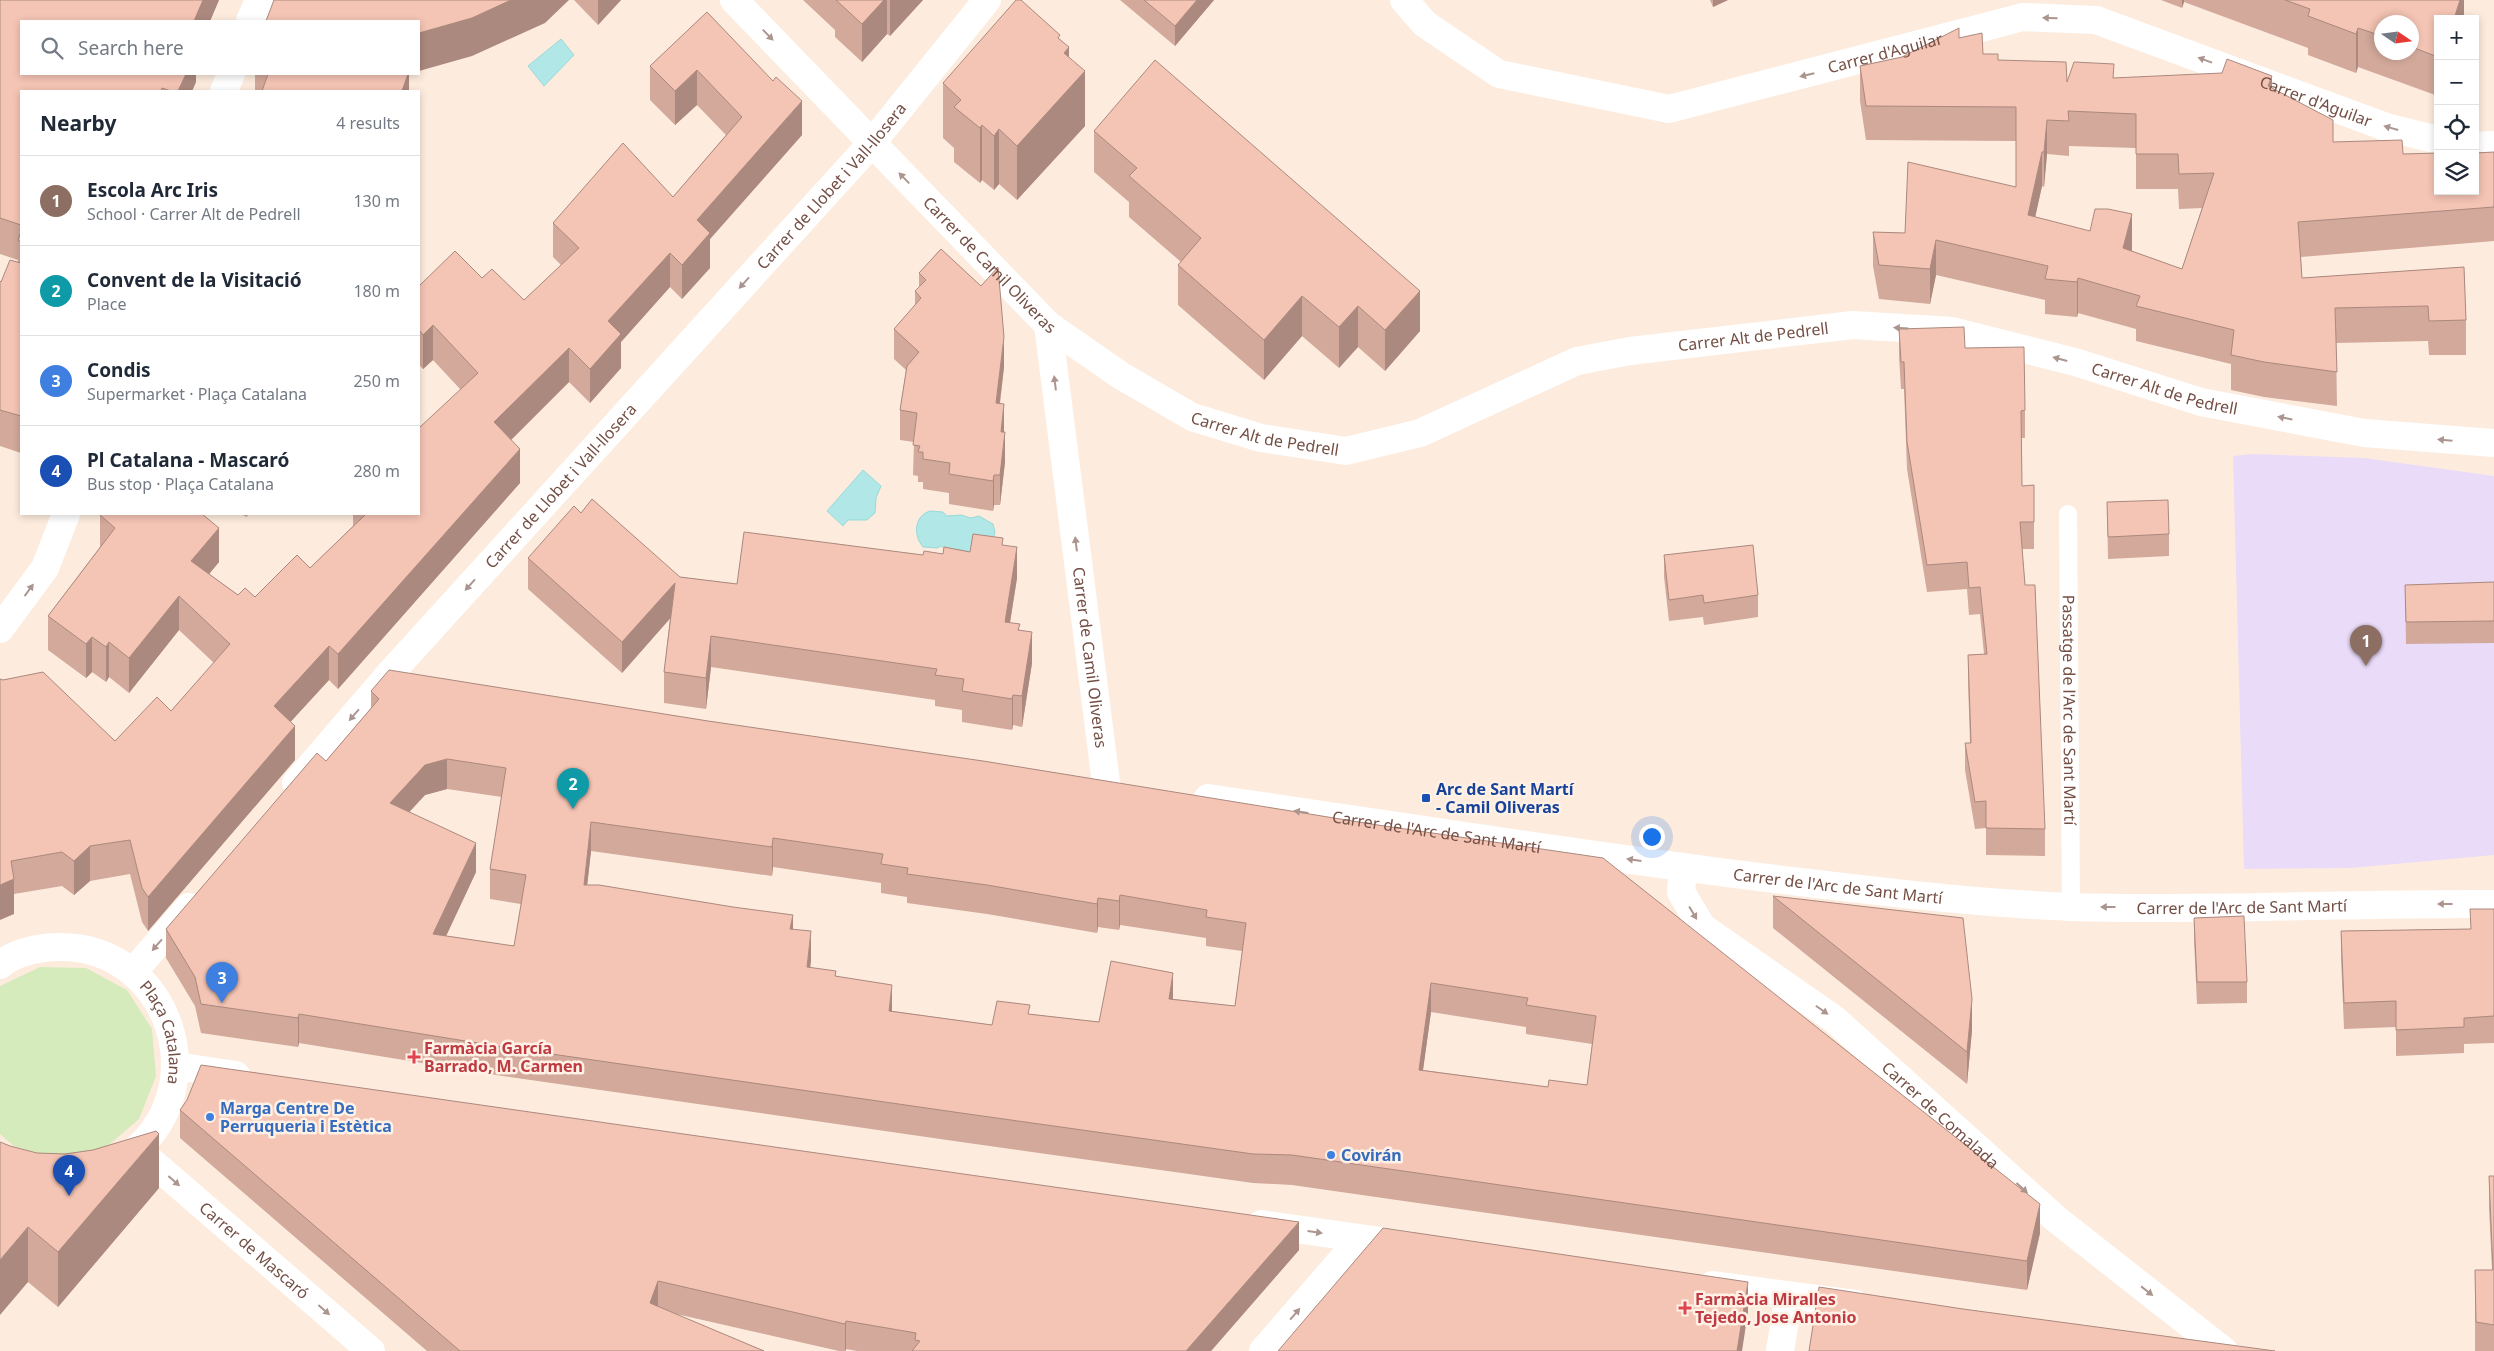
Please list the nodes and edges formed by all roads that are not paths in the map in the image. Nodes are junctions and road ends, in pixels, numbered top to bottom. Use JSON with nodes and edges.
{"nodes":[{"id":1,"x":258,"y":0,"type":"edge"},
{"id":2,"x":734,"y":0,"type":"edge"},
{"id":3,"x":986,"y":0,"type":"edge"},
{"id":4,"x":1404,"y":0,"type":"edge"},
{"id":5,"x":250,"y":20,"type":"edge"},
{"id":6,"x":231,"y":75,"type":"edge"},
{"id":7,"x":224,"y":90,"type":"edge"},
{"id":8,"x":2434,"y":139,"type":"edge"},
{"id":9,"x":871,"y":144,"type":"junction"},
{"id":10,"x":2494,"y":145,"type":"edge"},
{"id":11,"x":2479,"y":146,"type":"edge"},
{"id":12,"x":1048,"y":325,"type":"junction"},
{"id":13,"x":2494,"y":444,"type":"edge"},
{"id":14,"x":2068,"y":514,"type":"dead end"},
{"id":15,"x":66,"y":515,"type":"edge"},
{"id":16,"x":0,"y":629,"type":"edge"},
{"id":17,"x":386,"y":678,"type":"junction"},
{"id":18,"x":416,"y":683,"type":"edge"},
{"id":19,"x":1076,"y":779,"type":"edge"},
{"id":20,"x":1106,"y":784,"type":"junction"},
{"id":21,"x":1135,"y":787,"type":"edge"},
{"id":22,"x":1183,"y":794,"type":"edge"},
{"id":23,"x":282,"y":799,"type":"edge"},
{"id":24,"x":1683,"y":868,"type":"junction"},
{"id":25,"x":205,"y":889,"type":"edge"},
{"id":26,"x":2494,"y":904,"type":"edge"},
{"id":27,"x":2071,"y":907,"type":"junction"},
{"id":28,"x":0,"y":965,"type":"edge"},
{"id":29,"x":133,"y":972,"type":"junction"},
{"id":30,"x":176,"y":1066,"type":"junction"},
{"id":31,"x":263,"y":1079,"type":"edge"},
{"id":32,"x":138,"y":1149,"type":"junction"},
{"id":33,"x":102,"y":1171,"type":"edge"},
{"id":34,"x":1232,"y":1220,"type":"edge"},
{"id":35,"x":1360,"y":1239,"type":"junction"},
{"id":36,"x":1433,"y":1248,"type":"edge"},
{"id":37,"x":1683,"y":1281,"type":"edge"},
{"id":38,"x":1789,"y":1295,"type":"junction"},
{"id":39,"x":1876,"y":1307,"type":"edge"},
{"id":40,"x":2178,"y":1346,"type":"edge"},
{"id":41,"x":371,"y":1351,"type":"edge"},
{"id":42,"x":1264,"y":1351,"type":"edge"},
{"id":43,"x":1780,"y":1351,"type":"edge"},
{"id":44,"x":2218,"y":1351,"type":"edge"},
{"id":45,"x":2224,"y":1351,"type":"edge"}],
"edges":[{"from":1,"to":5,"type":"street"},
{"from":2,"to":9,"type":"street","name":"Carrer de Camil Oliveras","one_way":true},
{"from":3,"to":9,"type":"street","name":"Carrer de Llobet i Vall-llosera"},
{"from":8,"to":4,"type":"street","name":"Carrer d'Aguilar","one_way":true},
{"from":6,"to":7,"type":"street"},
{"from":12,"to":9,"type":"street","name":"Carrer de Camil Oliveras","one_way":true},
{"from":9,"to":17,"type":"street","name":"Carrer de Llobet i Vall-llosera","one_way":true},
{"from":10,"to":11,"type":"street"},
{"from":13,"to":12,"type":"street","name":"Carrer Alt de Pedrell","one_way":true},
{"from":20,"to":12,"type":"street","name":"Carrer de Camil Oliveras","one_way":true},
{"from":14,"to":27,"type":"lane","name":"Passatge de l'Arc de Sant Martí"},
{"from":16,"to":15,"type":"street","one_way":true},
{"from":17,"to":18,"type":"street"},
{"from":17,"to":23,"type":"street","name":"Carrer de Llobet i Vall-llosera","one_way":true},
{"from":19,"to":20,"type":"street"},
{"from":20,"to":21,"type":"street"},
{"from":24,"to":22,"type":"street","name":"Carrer de l'Arc de Sant Martí","one_way":true},
{"from":24,"to":27,"type":"street","name":"Carrer de l'Arc de Sant Martí"},
{"from":24,"to":45,"type":"street","name":"Carrer de Comalada","one_way":true},
{"from":25,"to":29,"type":"street","one_way":true},
{"from":26,"to":27,"type":"street","name":"Carrer de l'Arc de Sant Martí","one_way":true},
{"from":28,"to":29,"type":"street","name":"Plaça Catalana"},
{"from":29,"to":30,"type":"street","name":"Plaça Catalana"},
{"from":30,"to":31,"type":"street"},
{"from":30,"to":32,"type":"street","name":"Plaça Catalana"},
{"from":32,"to":33,"type":"street","name":"Plaça Catalana"},
{"from":32,"to":41,"type":"street","name":"Carrer de Mascaró","one_way":true},
{"from":34,"to":35,"type":"street","one_way":true},
{"from":35,"to":36,"type":"street"},
{"from":42,"to":35,"type":"street","one_way":true},
{"from":37,"to":38,"type":"street"},
{"from":38,"to":39,"type":"street"},
{"from":38,"to":43,"type":"street"},
{"from":40,"to":44,"type":"street"}]}
